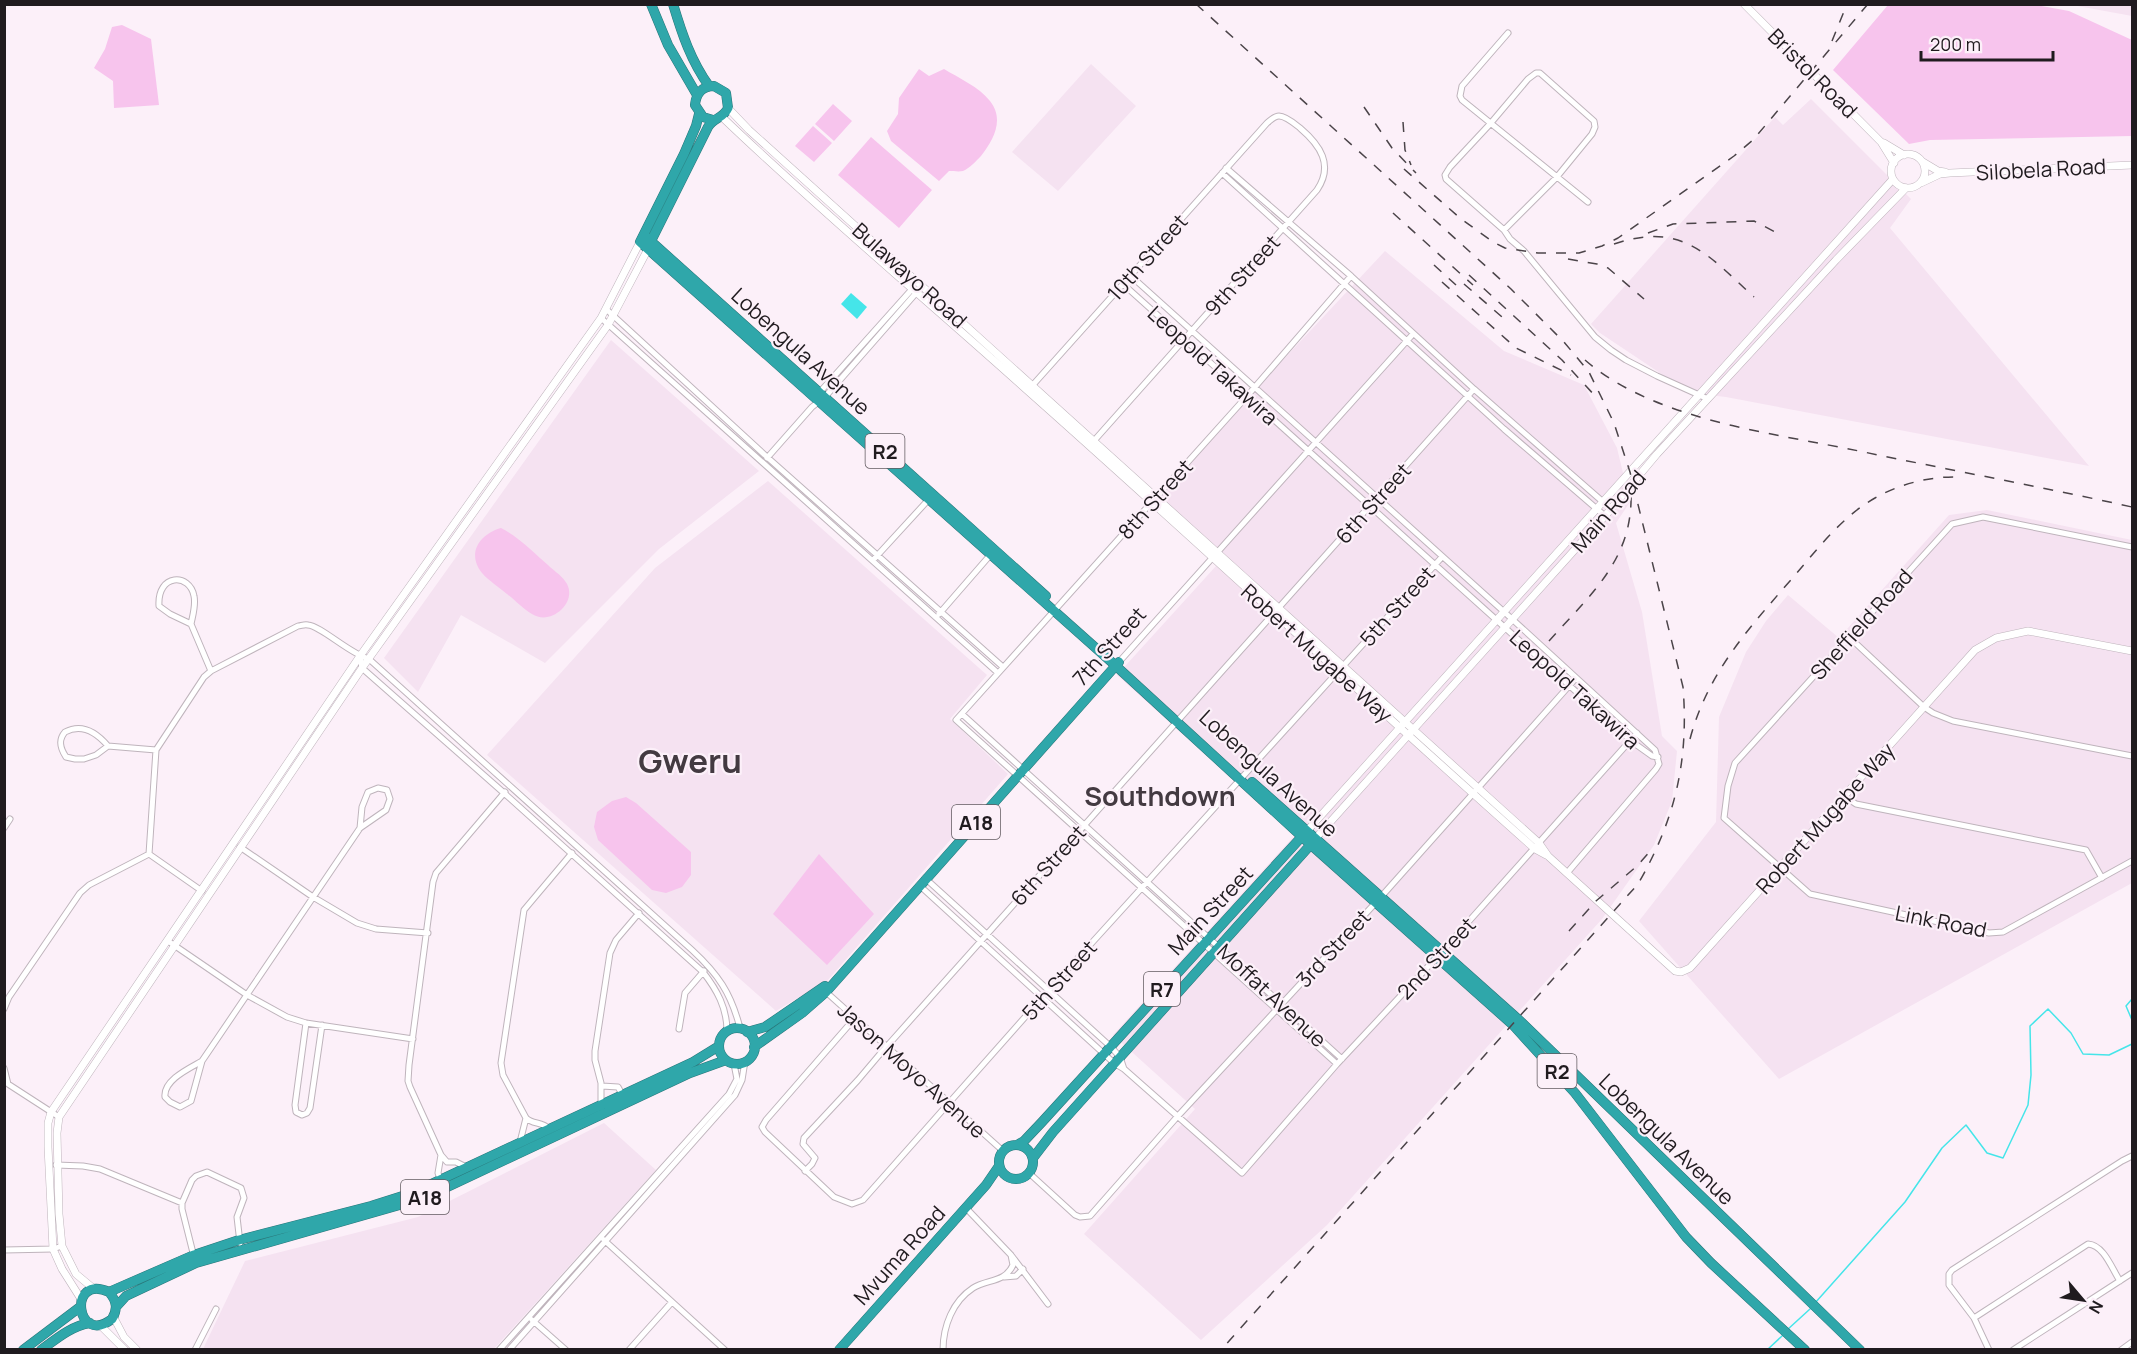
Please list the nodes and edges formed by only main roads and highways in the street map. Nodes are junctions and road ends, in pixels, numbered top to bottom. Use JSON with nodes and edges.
{"nodes":[{"id":1,"x":651,"y":4,"type":"edge"},
{"id":2,"x":673,"y":4,"type":"edge"},
{"id":3,"x":1744,"y":4,"type":"edge"},
{"id":4,"x":709,"y":86,"type":"junction"},
{"id":5,"x":697,"y":95,"type":"junction"},
{"id":6,"x":728,"y":108,"type":"junction"},
{"id":7,"x":699,"y":114,"type":"junction"},
{"id":8,"x":717,"y":118,"type":"junction"},
{"id":9,"x":749,"y":130,"type":"junction"},
{"id":10,"x":744,"y":137,"type":"junction"},
{"id":11,"x":1881,"y":141,"type":"junction"},
{"id":12,"x":1904,"y":155,"type":"junction"},
{"id":13,"x":1921,"y":160,"type":"junction"},
{"id":14,"x":1893,"y":163,"type":"junction"},
{"id":15,"x":2133,"y":165,"type":"edge"},
{"id":16,"x":1950,"y":173,"type":"junction"},
{"id":17,"x":1893,"y":179,"type":"junction"},
{"id":18,"x":1921,"y":183,"type":"junction"},
{"id":19,"x":1906,"y":188,"type":"junction"},
{"id":20,"x":646,"y":242,"type":"junction"},
{"id":21,"x":1752,"y":336,"type":"junction"},
{"id":22,"x":1760,"y":343,"type":"junction"},
{"id":23,"x":1030,"y":388,"type":"junction"},
{"id":24,"x":1091,"y":443,"type":"joint"},
{"id":25,"x":1555,"y":555,"type":"junction"},
{"id":26,"x":1562,"y":562,"type":"junction"},
{"id":27,"x":2133,"y":651,"type":"edge"},
{"id":28,"x":1117,"y":664,"type":"junction"},
{"id":29,"x":1402,"y":725,"type":"junction"},
{"id":30,"x":1411,"y":733,"type":"junction"},
{"id":31,"x":1304,"y":834,"type":"junction"},
{"id":32,"x":1313,"y":842,"type":"junction"},
{"id":33,"x":1267,"y":874,"type":"junction"},
{"id":34,"x":1276,"y":883,"type":"junction"},
{"id":35,"x":1240,"y":904,"type":"junction"},
{"id":36,"x":1250,"y":913,"type":"junction"},
{"id":37,"x":1440,"y":954,"type":"junction"},
{"id":38,"x":1174,"y":976,"type":"junction"},
{"id":39,"x":1184,"y":986,"type":"junction"},
{"id":40,"x":824,"y":990,"type":"junction"},
{"id":41,"x":1141,"y":1012,"type":"junction"},
{"id":42,"x":1152,"y":1022,"type":"junction"},
{"id":43,"x":744,"y":1030,"type":"junction"},
{"id":44,"x":719,"y":1046,"type":"junction"},
{"id":45,"x":754,"y":1047,"type":"junction"},
{"id":46,"x":730,"y":1062,"type":"junction"},
{"id":47,"x":1074,"y":1088,"type":"junction"},
{"id":48,"x":1084,"y":1097,"type":"junction"},
{"id":49,"x":624,"y":1098,"type":"junction"},
{"id":50,"x":1042,"y":1122,"type":"junction"},
{"id":51,"x":1053,"y":1132,"type":"junction"},
{"id":52,"x":551,"y":1134,"type":"junction"},
{"id":53,"x":1017,"y":1145,"type":"junction"},
{"id":54,"x":1033,"y":1158,"type":"junction"},
{"id":55,"x":999,"y":1166,"type":"junction"},
{"id":56,"x":472,"y":1172,"type":"junction"},
{"id":57,"x":1008,"y":1177,"type":"junction"},
{"id":58,"x":986,"y":1185,"type":"junction"},
{"id":59,"x":195,"y":1259,"type":"junction"},
{"id":60,"x":94,"y":1289,"type":"junction"},
{"id":61,"x":109,"y":1292,"type":"junction"},
{"id":62,"x":80,"y":1303,"type":"junction"},
{"id":63,"x":115,"y":1312,"type":"junction"},
{"id":64,"x":95,"y":1324,"type":"junction"},
{"id":65,"x":23,"y":1350,"type":"edge"},
{"id":66,"x":41,"y":1350,"type":"edge"},
{"id":67,"x":125,"y":1350,"type":"edge"},
{"id":68,"x":138,"y":1350,"type":"edge"},
{"id":69,"x":839,"y":1350,"type":"edge"},
{"id":70,"x":1805,"y":1350,"type":"edge"},
{"id":71,"x":1860,"y":1350,"type":"edge"}],
"edges":[{"from":1,"to":5,"type":"highway"},
{"from":2,"to":4,"type":"highway"},
{"from":3,"to":11,"type":"main road","name":"Bristol Road"},
{"from":4,"to":5,"type":"highway"},
{"from":4,"to":6,"type":"highway"},
{"from":5,"to":7,"type":"highway"},
{"from":6,"to":8,"type":"highway"},
{"from":6,"to":9,"type":"main road","name":"Bulawayo Road"},
{"from":7,"to":8,"type":"highway"},
{"from":7,"to":20,"type":"highway"},
{"from":8,"to":10,"type":"main road","name":"Bulawayo Road"},
{"from":8,"to":20,"type":"highway"},
{"from":9,"to":10,"type":"main road"},
{"from":9,"to":23,"type":"main road","name":"Bulawayo Road"},
{"from":10,"to":23,"type":"main road","name":"Bulawayo Road"},
{"from":11,"to":12,"type":"main road","name":"Bristol Road"},
{"from":11,"to":14,"type":"main road","name":"Bristol Road"},
{"from":12,"to":13,"type":"main road"},
{"from":12,"to":14,"type":"main road"},
{"from":13,"to":16,"type":"main road","name":"Silobela Road"},
{"from":13,"to":18,"type":"main road"},
{"from":14,"to":17,"type":"main road"},
{"from":15,"to":16,"type":"main road","name":"Silobela Road"},
{"from":16,"to":18,"type":"main road","name":"Silobela Road"},
{"from":17,"to":19,"type":"main road"},
{"from":17,"to":21,"type":"main road","name":"Main Road"},
{"from":18,"to":19,"type":"main road"},
{"from":19,"to":22,"type":"main road","name":"Main Road"},
{"from":20,"to":28,"type":"highway","name":"Lobengula Avenue","number":"R2"},
{"from":20,"to":60,"type":"main road"},
{"from":20,"to":62,"type":"main road"},
{"from":21,"to":22,"type":"main road"},
{"from":21,"to":25,"type":"main road","name":"Main Road"},
{"from":22,"to":26,"type":"main road","name":"Main Road"},
{"from":23,"to":24,"type":"main road","name":"Bulawayo Road"},
{"from":24,"to":29,"type":"main road","name":"Robert Mugabe Way"},
{"from":25,"to":26,"type":"main road"},
{"from":25,"to":29,"type":"main road","name":"Main Road"},
{"from":26,"to":30,"type":"main road","name":"Main Road"},
{"from":27,"to":30,"type":"main road","name":"Robert Mugabe Way"},
{"from":28,"to":31,"type":"highway","name":"Lobengula Avenue","number":"R2"},
{"from":28,"to":40,"type":"highway","name":"7th Street","number":"A18"},
{"from":29,"to":30,"type":"main road","name":"Robert Mugabe Way"},
{"from":29,"to":31,"type":"main road","name":"Main Road"},
{"from":30,"to":32,"type":"main road","name":"Main Road"},
{"from":31,"to":32,"type":"highway","name":"Lobengula Avenue","number":"R2"},
{"from":31,"to":33,"type":"highway","name":"Main Street","number":"R7"},
{"from":32,"to":34,"type":"highway","name":"Main Street","number":"R7"},
{"from":32,"to":37,"type":"highway","name":"Lobengula Avenue","number":"R2"},
{"from":33,"to":34,"type":"highway"},
{"from":33,"to":35,"type":"highway","name":"Main Street","number":"R7"},
{"from":34,"to":36,"type":"highway","name":"Main Street","number":"R7"},
{"from":35,"to":36,"type":"highway"},
{"from":35,"to":38,"type":"highway","name":"Main Street","number":"R7"},
{"from":36,"to":39,"type":"highway","name":"Main Street","number":"R7"},
{"from":37,"to":70,"type":"highway","name":"Lobengula Avenue","number":"R2"},
{"from":37,"to":71,"type":"highway","name":"Lobengula Avenue","number":"R2"},
{"from":38,"to":39,"type":"highway"},
{"from":38,"to":41,"type":"highway","name":"Main Street","number":"R7"},
{"from":39,"to":42,"type":"highway","name":"Main Street","number":"R7"},
{"from":40,"to":43,"type":"highway","name":"7th Street","number":"A18"},
{"from":40,"to":45,"type":"highway","name":"7th Street","number":"A18"},
{"from":41,"to":42,"type":"highway"},
{"from":41,"to":47,"type":"highway","name":"Main Street","number":"R7"},
{"from":42,"to":48,"type":"highway","name":"Main Street","number":"R7"},
{"from":43,"to":44,"type":"highway","number":"A18"},
{"from":43,"to":45,"type":"highway"},
{"from":44,"to":46,"type":"highway"},
{"from":44,"to":49,"type":"highway","number":"A18"},
{"from":45,"to":46,"type":"highway","number":"A18"},
{"from":46,"to":49,"type":"highway","number":"A18"},
{"from":47,"to":48,"type":"highway"},
{"from":47,"to":50,"type":"highway","name":"Main Street","number":"R7"},
{"from":48,"to":51,"type":"highway","name":"Main Street","number":"R7"},
{"from":49,"to":52,"type":"highway","number":"A18"},
{"from":50,"to":51,"type":"highway"},
{"from":50,"to":53,"type":"highway","name":"Main Street","number":"R7"},
{"from":51,"to":54,"type":"highway","name":"Main Street","number":"R7"},
{"from":52,"to":56,"type":"highway","number":"A18"},
{"from":52,"to":56,"type":"highway","number":"A18"},
{"from":53,"to":54,"type":"highway"},
{"from":53,"to":55,"type":"highway","name":"Main Street","number":"R7"},
{"from":54,"to":57,"type":"highway","name":"Main Street","number":"R7"},
{"from":55,"to":57,"type":"highway"},
{"from":55,"to":58,"type":"highway","name":"Mvuma Road"},
{"from":56,"to":59,"type":"highway","number":"A18"},
{"from":57,"to":58,"type":"highway","name":"Mvuma Road"},
{"from":58,"to":69,"type":"highway","name":"Mvuma Road"},
{"from":59,"to":61,"type":"highway","number":"A18"},
{"from":59,"to":63,"type":"highway","number":"A18"},
{"from":60,"to":61,"type":"highway"},
{"from":60,"to":62,"type":"highway"},
{"from":61,"to":63,"type":"highway"},
{"from":62,"to":64,"type":"highway"},
{"from":62,"to":65,"type":"highway"},
{"from":63,"to":64,"type":"highway","number":"A18"},
{"from":63,"to":68,"type":"main road"},
{"from":64,"to":66,"type":"highway","number":"A18"},
{"from":64,"to":67,"type":"main road"}]}
